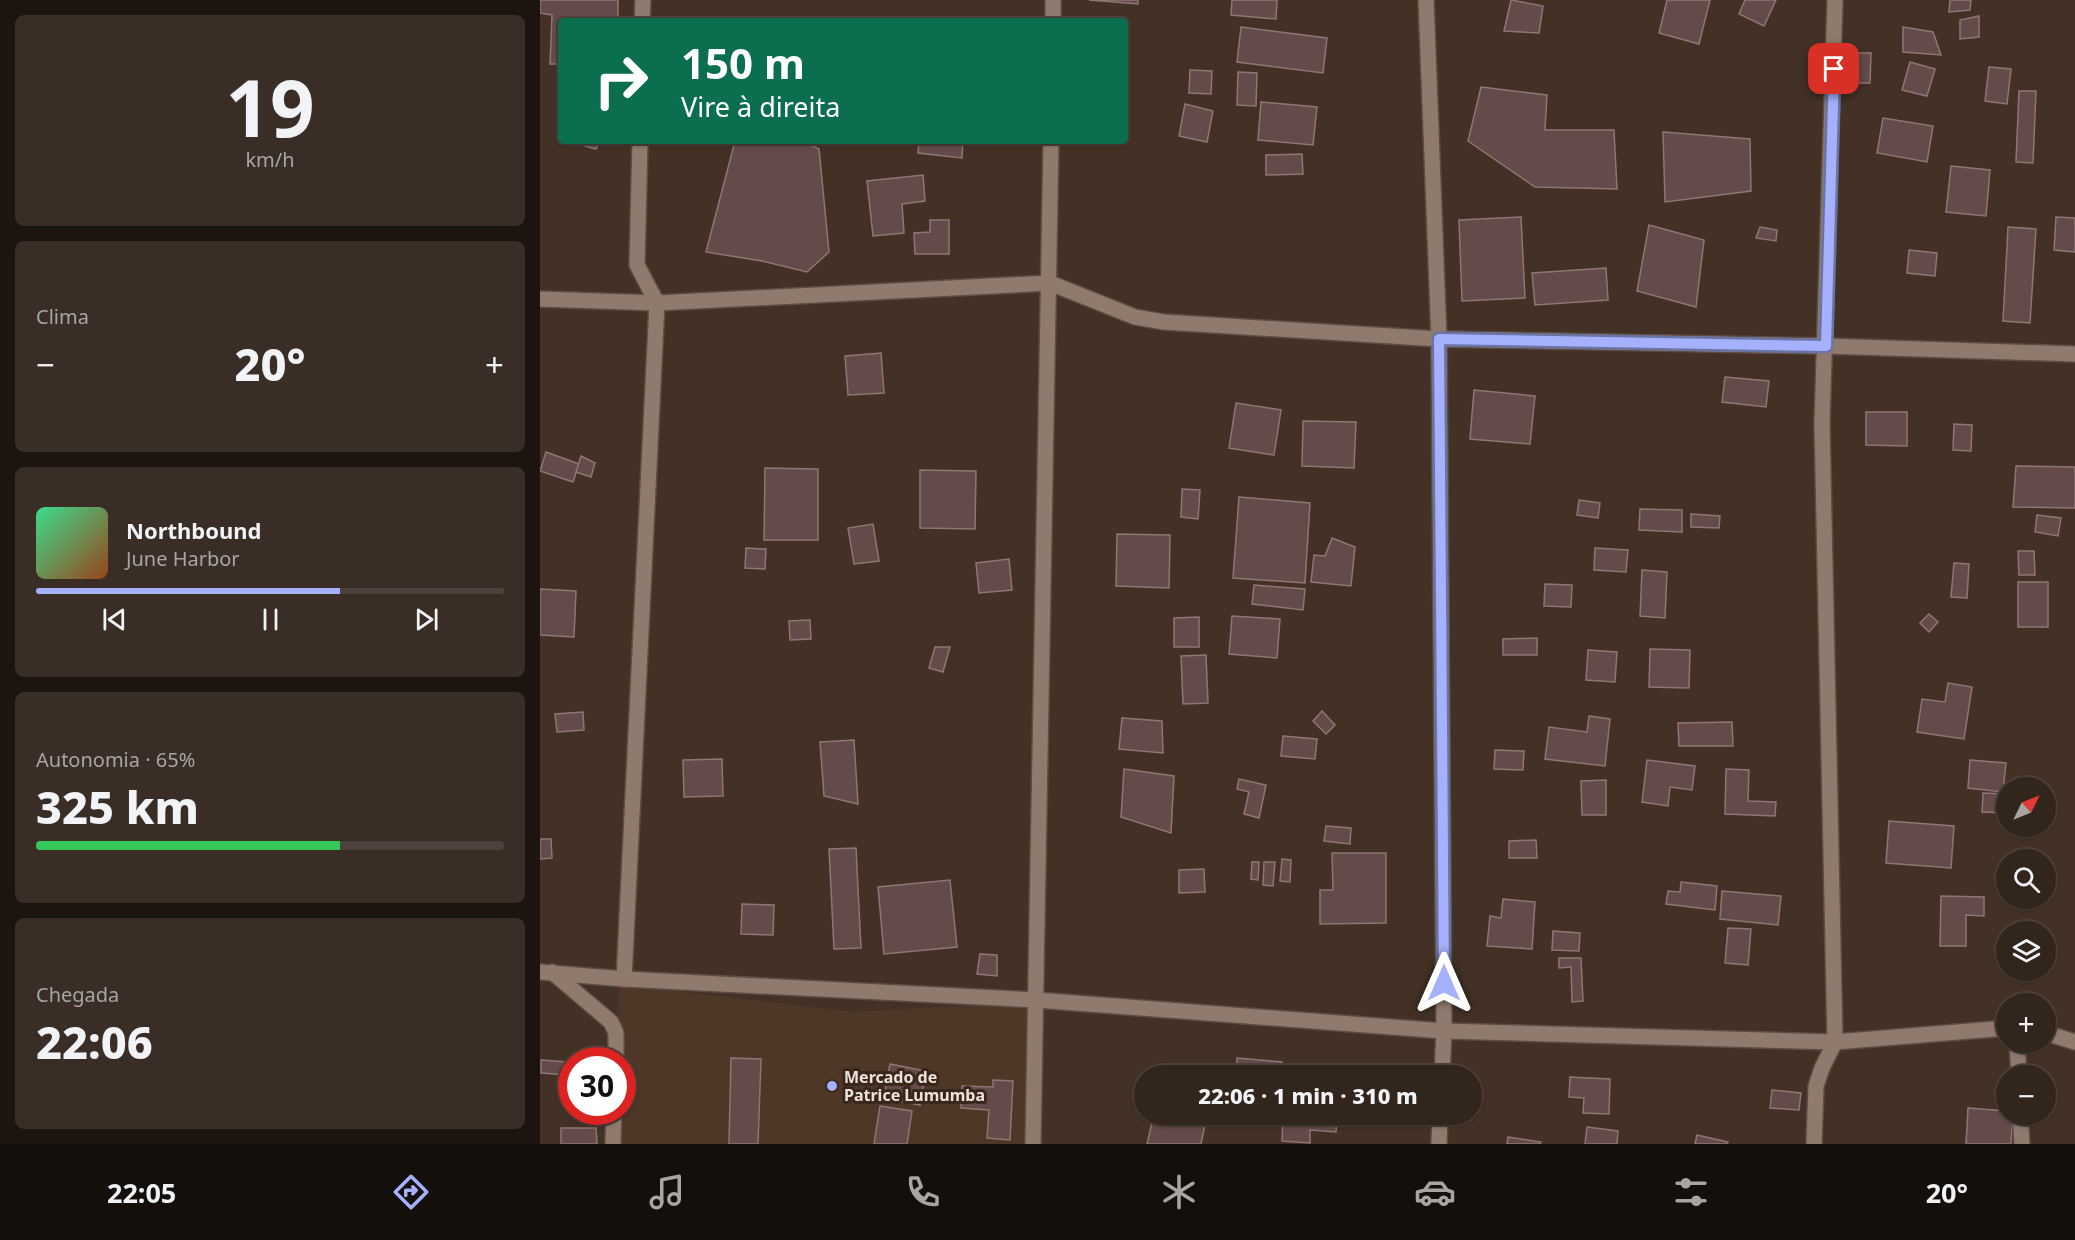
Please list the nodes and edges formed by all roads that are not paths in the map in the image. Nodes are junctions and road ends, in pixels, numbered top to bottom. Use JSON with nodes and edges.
{"nodes":[{"id":1,"x":643,"y":0,"type":"edge"},
{"id":2,"x":1053,"y":0,"type":"edge"},
{"id":3,"x":1426,"y":0,"type":"edge"},
{"id":4,"x":1835,"y":0,"type":"edge"},
{"id":5,"x":642,"y":18,"type":"edge"},
{"id":6,"x":1053,"y":18,"type":"edge"},
{"id":7,"x":640,"y":144,"type":"edge"},
{"id":8,"x":1051,"y":144,"type":"edge"},
{"id":9,"x":1050,"y":283,"type":"junction"},
{"id":10,"x":540,"y":299,"type":"edge"},
{"id":11,"x":657,"y":303,"type":"junction"},
{"id":12,"x":1439,"y":339,"type":"junction"},
{"id":13,"x":1826,"y":346,"type":"junction"},
{"id":14,"x":2075,"y":354,"type":"edge"},
{"id":15,"x":546,"y":972,"type":"edge"},
{"id":16,"x":624,"y":979,"type":"junction"},
{"id":17,"x":1036,"y":1000,"type":"junction"},
{"id":18,"x":1996,"y":1029,"type":"edge"},
{"id":19,"x":1444,"y":1031,"type":"junction"},
{"id":20,"x":2056,"y":1037,"type":"edge"},
{"id":21,"x":1835,"y":1042,"type":"junction"},
{"id":22,"x":2075,"y":1042,"type":"edge"},
{"id":23,"x":616,"y":1047,"type":"edge"},
{"id":24,"x":1442,"y":1065,"type":"edge"},
{"id":25,"x":614,"y":1125,"type":"edge"},
{"id":26,"x":1440,"y":1125,"type":"edge"},
{"id":27,"x":2021,"y":1125,"type":"edge"},
{"id":28,"x":613,"y":1144,"type":"edge"},
{"id":29,"x":1033,"y":1144,"type":"edge"},
{"id":30,"x":1439,"y":1144,"type":"edge"},
{"id":31,"x":1814,"y":1144,"type":"edge"},
{"id":32,"x":2022,"y":1144,"type":"edge"}],
"edges":[{"from":1,"to":5,"type":"street"},
{"from":2,"to":6,"type":"street"},
{"from":3,"to":12,"type":"street"},
{"from":4,"to":13,"type":"street"},
{"from":7,"to":11,"type":"street"},
{"from":8,"to":9,"type":"street"},
{"from":9,"to":11,"type":"street"},
{"from":9,"to":12,"type":"street"},
{"from":9,"to":17,"type":"street"},
{"from":10,"to":11,"type":"street"},
{"from":11,"to":16,"type":"street"},
{"from":12,"to":13,"type":"street"},
{"from":12,"to":19,"type":"street"},
{"from":13,"to":14,"type":"street"},
{"from":13,"to":21,"type":"street"},
{"from":15,"to":16,"type":"street"},
{"from":15,"to":23,"type":"street"},
{"from":16,"to":17,"type":"street"},
{"from":17,"to":19,"type":"street"},
{"from":17,"to":29,"type":"street"},
{"from":18,"to":21,"type":"street"},
{"from":19,"to":21,"type":"street"},
{"from":19,"to":24,"type":"street"},
{"from":20,"to":22,"type":"street"},
{"from":21,"to":31,"type":"street"},
{"from":25,"to":28,"type":"street"},
{"from":26,"to":30,"type":"street"},
{"from":27,"to":32,"type":"street"}]}
